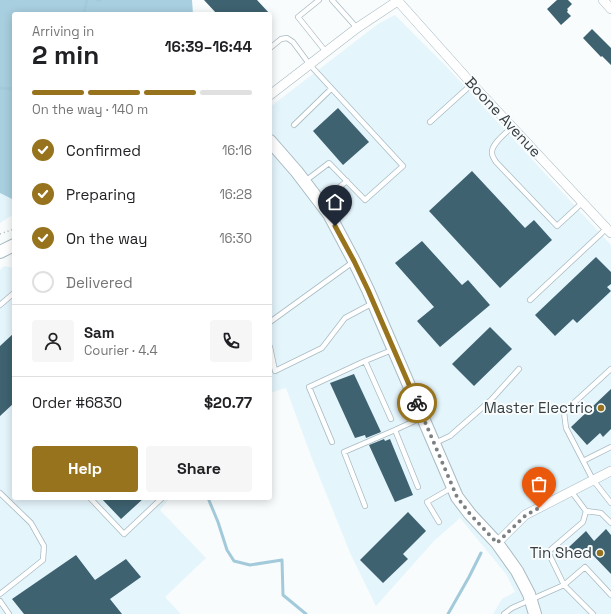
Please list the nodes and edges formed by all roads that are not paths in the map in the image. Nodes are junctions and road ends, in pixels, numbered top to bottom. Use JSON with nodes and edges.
{"nodes":[{"id":1,"x":319,"y":0,"type":"edge"},
{"id":2,"x":332,"y":0,"type":"edge"},
{"id":3,"x":398,"y":0,"type":"edge"},
{"id":4,"x":602,"y":0,"type":"edge"},
{"id":5,"x":611,"y":9,"type":"edge"},
{"id":6,"x":357,"y":28,"type":"junction"},
{"id":7,"x":272,"y":46,"type":"edge"},
{"id":8,"x":326,"y":52,"type":"junction"},
{"id":9,"x":310,"y":65,"type":"junction"},
{"id":10,"x":472,"y":84,"type":"junction"},
{"id":11,"x":331,"y":89,"type":"junction"},
{"id":12,"x":272,"y":94,"type":"edge"},
{"id":13,"x":430,"y":122,"type":"dead end"},
{"id":14,"x":294,"y":125,"type":"dead end"},
{"id":15,"x":512,"y":126,"type":"junction"},
{"id":16,"x":272,"y":143,"type":"edge"},
{"id":17,"x":347,"y":181,"type":"junction"},
{"id":18,"x":304,"y":182,"type":"junction"},
{"id":19,"x":319,"y":202,"type":"junction"},
{"id":20,"x":583,"y":202,"type":"junction"},
{"id":21,"x":609,"y":230,"type":"edge"},
{"id":22,"x":12,"y":248,"type":"edge"},
{"id":23,"x":0,"y":252,"type":"edge"},
{"id":24,"x":354,"y":261,"type":"junction"},
{"id":25,"x":12,"y":295,"type":"edge"},
{"id":26,"x":530,"y":300,"type":"dead end"},
{"id":27,"x":374,"y":302,"type":"junction"},
{"id":28,"x":0,"y":305,"type":"edge"},
{"id":29,"x":272,"y":321,"type":"edge"},
{"id":30,"x":394,"y":349,"type":"junction"},
{"id":31,"x":272,"y":357,"type":"edge"},
{"id":32,"x":366,"y":362,"type":"junction"},
{"id":33,"x":519,"y":369,"type":"dead end"},
{"id":34,"x":611,"y":369,"type":"edge"},
{"id":35,"x":423,"y":417,"type":"junction"},
{"id":36,"x":391,"y":419,"type":"dead end"},
{"id":37,"x":395,"y":430,"type":"junction"},
{"id":38,"x":332,"y":442,"type":"dead end"},
{"id":39,"x":434,"y":443,"type":"junction"},
{"id":40,"x":611,"y":447,"type":"edge"},
{"id":41,"x":583,"y":461,"type":"junction"},
{"id":42,"x":611,"y":471,"type":"edge"},
{"id":43,"x":593,"y":480,"type":"junction"},
{"id":44,"x":418,"y":487,"type":"dead end"},
{"id":45,"x":453,"y":487,"type":"junction"},
{"id":46,"x":571,"y":491,"type":"junction"},
{"id":47,"x":611,"y":492,"type":"edge"},
{"id":48,"x":0,"y":493,"type":"edge"},
{"id":49,"x":606,"y":496,"type":"junction"},
{"id":50,"x":92,"y":500,"type":"edge"},
{"id":51,"x":160,"y":500,"type":"edge"},
{"id":52,"x":611,"y":503,"type":"edge"},
{"id":53,"x":365,"y":506,"type":"dead end"},
{"id":54,"x":586,"y":511,"type":"junction"},
{"id":55,"x":439,"y":522,"type":"dead end"},
{"id":56,"x":611,"y":523,"type":"edge"},
{"id":57,"x":497,"y":543,"type":"junction"},
{"id":58,"x":564,"y":585,"type":"junction"},
{"id":59,"x":0,"y":594,"type":"edge"},
{"id":60,"x":611,"y":595,"type":"edge"},
{"id":61,"x":530,"y":600,"type":"junction"},
{"id":62,"x":0,"y":601,"type":"edge"},
{"id":63,"x":9,"y":614,"type":"edge"},
{"id":64,"x":504,"y":614,"type":"edge"},
{"id":65,"x":535,"y":614,"type":"edge"},
{"id":66,"x":593,"y":614,"type":"edge"}],
"edges":[{"from":1,"to":8,"type":"lane"},
{"from":2,"to":6,"type":"lane"},
{"from":3,"to":6,"type":"street"},
{"from":3,"to":10,"type":"street","name":"Boone Avenue"},
{"from":4,"to":5,"type":"street"},
{"from":6,"to":8,"type":"street"},
{"from":7,"to":9,"type":"lane"},
{"from":8,"to":9,"type":"street"},
{"from":9,"to":11,"type":"lane"},
{"from":9,"to":12,"type":"street"},
{"from":10,"to":13,"type":"lane"},
{"from":10,"to":15,"type":"street","name":"Boone Avenue"},
{"from":11,"to":14,"type":"lane"},
{"from":11,"to":17,"type":"lane"},
{"from":15,"to":20,"type":"street","name":"Boone Avenue"},
{"from":15,"to":20,"type":"lane"},
{"from":16,"to":18,"type":"street"},
{"from":17,"to":18,"type":"lane"},
{"from":17,"to":19,"type":"lane"},
{"from":18,"to":19,"type":"street"},
{"from":19,"to":24,"type":"street"},
{"from":20,"to":21,"type":"street","name":"Boone Avenue"},
{"from":21,"to":26,"type":"lane"},
{"from":22,"to":23,"type":"street"},
{"from":24,"to":27,"type":"street"},
{"from":24,"to":29,"type":"lane"},
{"from":25,"to":28,"type":"lane"},
{"from":27,"to":30,"type":"street"},
{"from":27,"to":31,"type":"lane"},
{"from":30,"to":32,"type":"lane"},
{"from":30,"to":35,"type":"street"},
{"from":32,"to":36,"type":"lane"},
{"from":32,"to":38,"type":"lane"},
{"from":33,"to":39,"type":"lane"},
{"from":34,"to":41,"type":"lane"},
{"from":35,"to":37,"type":"lane"},
{"from":35,"to":39,"type":"street"},
{"from":37,"to":44,"type":"lane"},
{"from":37,"to":53,"type":"lane"},
{"from":39,"to":45,"type":"street"},
{"from":40,"to":41,"type":"lane"},
{"from":41,"to":43,"type":"lane"},
{"from":42,"to":43,"type":"street"},
{"from":43,"to":46,"type":"street"},
{"from":43,"to":49,"type":"lane"},
{"from":45,"to":55,"type":"lane"},
{"from":45,"to":57,"type":"street"},
{"from":46,"to":54,"type":"lane"},
{"from":46,"to":57,"type":"street"},
{"from":47,"to":49,"type":"lane"},
{"from":48,"to":59,"type":"lane"},
{"from":49,"to":52,"type":"lane"},
{"from":50,"to":51,"type":"lane"},
{"from":54,"to":56,"type":"lane"},
{"from":54,"to":58,"type":"lane"},
{"from":57,"to":61,"type":"street"},
{"from":58,"to":60,"type":"lane"},
{"from":58,"to":61,"type":"lane"},
{"from":58,"to":66,"type":"lane"},
{"from":61,"to":64,"type":"lane"},
{"from":61,"to":65,"type":"street"},
{"from":62,"to":63,"type":"lane"}]}
